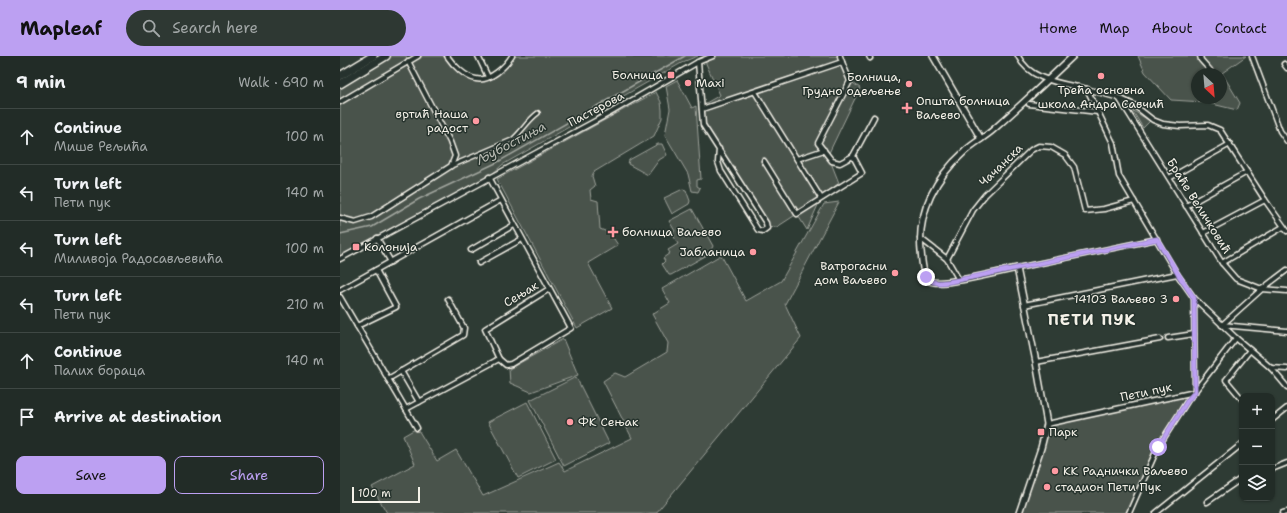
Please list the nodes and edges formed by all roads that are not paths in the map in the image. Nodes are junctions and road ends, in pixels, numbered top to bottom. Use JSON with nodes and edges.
{"nodes":[{"id":1,"x":373,"y":56,"type":"edge"},
{"id":2,"x":386,"y":56,"type":"edge"},
{"id":3,"x":418,"y":56,"type":"edge"},
{"id":4,"x":447,"y":56,"type":"edge"},
{"id":5,"x":478,"y":56,"type":"edge"},
{"id":6,"x":512,"y":56,"type":"edge"},
{"id":7,"x":713,"y":56,"type":"edge"},
{"id":8,"x":840,"y":56,"type":"edge"},
{"id":9,"x":933,"y":56,"type":"edge"},
{"id":10,"x":1018,"y":56,"type":"edge"},
{"id":11,"x":1073,"y":56,"type":"edge"},
{"id":12,"x":1200,"y":56,"type":"edge"},
{"id":13,"x":1252,"y":56,"type":"edge"},
{"id":14,"x":408,"y":61,"type":"junction"},
{"id":15,"x":698,"y":62,"type":"junction"},
{"id":16,"x":842,"y":62,"type":"junction"},
{"id":17,"x":1284,"y":64,"type":"dead end"},
{"id":18,"x":1208,"y":68,"type":"edge"},
{"id":19,"x":1287,"y":68,"type":"edge"},
{"id":20,"x":340,"y":76,"type":"edge"},
{"id":21,"x":488,"y":77,"type":"junction"},
{"id":22,"x":1048,"y":80,"type":"junction"},
{"id":23,"x":340,"y":84,"type":"edge"},
{"id":24,"x":1087,"y":89,"type":"junction"},
{"id":25,"x":755,"y":92,"type":"junction"},
{"id":26,"x":1119,"y":98,"type":"junction"},
{"id":27,"x":340,"y":102,"type":"edge"},
{"id":28,"x":1029,"y":104,"type":"dead end"},
{"id":29,"x":702,"y":109,"type":"junction"},
{"id":30,"x":1098,"y":112,"type":"junction"},
{"id":31,"x":538,"y":113,"type":"dead end"},
{"id":32,"x":874,"y":117,"type":"dead end"},
{"id":33,"x":981,"y":139,"type":"junction"},
{"id":34,"x":1287,"y":141,"type":"edge"},
{"id":35,"x":1230,"y":144,"type":"junction"},
{"id":36,"x":719,"y":149,"type":"junction"},
{"id":37,"x":824,"y":150,"type":"junction"},
{"id":38,"x":853,"y":156,"type":"junction"},
{"id":39,"x":797,"y":159,"type":"junction"},
{"id":40,"x":764,"y":161,"type":"dead end"},
{"id":41,"x":451,"y":166,"type":"junction"},
{"id":42,"x":1247,"y":172,"type":"junction"},
{"id":43,"x":489,"y":177,"type":"junction"},
{"id":44,"x":1170,"y":177,"type":"junction"},
{"id":45,"x":821,"y":198,"type":"junction"},
{"id":46,"x":501,"y":200,"type":"junction"},
{"id":47,"x":1265,"y":200,"type":"junction"},
{"id":48,"x":1134,"y":201,"type":"junction"},
{"id":49,"x":1186,"y":206,"type":"junction"},
{"id":50,"x":340,"y":217,"type":"edge"},
{"id":51,"x":514,"y":225,"type":"junction"},
{"id":52,"x":1283,"y":227,"type":"junction"},
{"id":53,"x":1287,"y":231,"type":"edge"},
{"id":54,"x":1203,"y":233,"type":"junction"},
{"id":55,"x":377,"y":238,"type":"junction"},
{"id":56,"x":920,"y":238,"type":"junction"},
{"id":57,"x":522,"y":239,"type":"junction"},
{"id":58,"x":1157,"y":239,"type":"junction"},
{"id":59,"x":470,"y":250,"type":"dead end"},
{"id":60,"x":340,"y":258,"type":"edge"},
{"id":61,"x":946,"y":259,"type":"junction"},
{"id":62,"x":391,"y":262,"type":"junction"},
{"id":63,"x":479,"y":263,"type":"dead end"},
{"id":64,"x":1222,"y":263,"type":"junction"},
{"id":65,"x":1017,"y":268,"type":"junction"},
{"id":66,"x":376,"y":270,"type":"junction"},
{"id":67,"x":1287,"y":270,"type":"edge"},
{"id":68,"x":1178,"y":274,"type":"junction"},
{"id":69,"x":959,"y":280,"type":"junction"},
{"id":70,"x":549,"y":289,"type":"junction"},
{"id":71,"x":1262,"y":289,"type":"junction"},
{"id":72,"x":340,"y":290,"type":"edge"},
{"id":73,"x":1287,"y":292,"type":"edge"},
{"id":74,"x":340,"y":297,"type":"edge"},
{"id":75,"x":1194,"y":298,"type":"junction"},
{"id":76,"x":448,"y":299,"type":"dead end"},
{"id":77,"x":1024,"y":304,"type":"junction"},
{"id":78,"x":1222,"y":325,"type":"junction"},
{"id":79,"x":357,"y":326,"type":"junction"},
{"id":80,"x":1287,"y":331,"type":"edge"},
{"id":81,"x":1194,"y":334,"type":"junction"},
{"id":82,"x":1168,"y":338,"type":"dead end"},
{"id":83,"x":1236,"y":338,"type":"junction"},
{"id":84,"x":1160,"y":340,"type":"dead end"},
{"id":85,"x":1250,"y":350,"type":"junction"},
{"id":86,"x":499,"y":359,"type":"junction"},
{"id":87,"x":1036,"y":362,"type":"junction"},
{"id":88,"x":1271,"y":368,"type":"junction"},
{"id":89,"x":1287,"y":370,"type":"edge"},
{"id":90,"x":401,"y":371,"type":"junction"},
{"id":91,"x":388,"y":379,"type":"junction"},
{"id":92,"x":1287,"y":387,"type":"edge"},
{"id":93,"x":1195,"y":392,"type":"junction"},
{"id":94,"x":1239,"y":395,"type":"edge"},
{"id":95,"x":419,"y":402,"type":"junction"},
{"id":96,"x":1287,"y":408,"type":"edge"},
{"id":97,"x":406,"y":409,"type":"junction"},
{"id":98,"x":1275,"y":418,"type":"edge"},
{"id":99,"x":1046,"y":424,"type":"junction"},
{"id":100,"x":417,"y":428,"type":"dead end"},
{"id":101,"x":1239,"y":446,"type":"edge"},
{"id":102,"x":1287,"y":464,"type":"edge"},
{"id":103,"x":1275,"y":467,"type":"edge"},
{"id":104,"x":1239,"y":480,"type":"edge"},
{"id":105,"x":1206,"y":502,"type":"dead end"},
{"id":106,"x":1287,"y":512,"type":"edge"},
{"id":107,"x":1019,"y":513,"type":"edge"},
{"id":108,"x":1129,"y":513,"type":"edge"},
{"id":109,"x":1156,"y":513,"type":"edge"},
{"id":110,"x":1283,"y":513,"type":"edge"}],
"edges":[{"from":1,"to":20,"type":"main road"},
{"from":2,"to":23,"type":"main road"},
{"from":3,"to":14,"type":"street"},
{"from":4,"to":21,"type":"street"},
{"from":5,"to":21,"type":"street"},
{"from":6,"to":21,"type":"street"},
{"from":7,"to":15,"type":"street","name":"Пастерова"},
{"from":8,"to":16,"type":"street"},
{"from":9,"to":33,"type":"street"},
{"from":10,"to":22,"type":"street"},
{"from":11,"to":22,"type":"street"},
{"from":12,"to":18,"type":"street"},
{"from":13,"to":34,"type":"street"},
{"from":14,"to":27,"type":"street"},
{"from":14,"to":41,"type":"street"},
{"from":15,"to":29,"type":"street"},
{"from":15,"to":43,"type":"street","name":"Пастерова"},
{"from":16,"to":25,"type":"street"},
{"from":16,"to":37,"type":"street"},
{"from":17,"to":19,"type":"street"},
{"from":22,"to":24,"type":"street"},
{"from":22,"to":33,"type":"street"},
{"from":24,"to":26,"type":"street"},
{"from":24,"to":30,"type":"street"},
{"from":25,"to":29,"type":"street"},
{"from":25,"to":39,"type":"street"},
{"from":26,"to":35,"type":"street"},
{"from":26,"to":44,"type":"street","name":"Браће Величковић"},
{"from":28,"to":30,"type":"street"},
{"from":29,"to":36,"type":"street"},
{"from":30,"to":48,"type":"street"},
{"from":31,"to":41,"type":"street"},
{"from":32,"to":38,"type":"street"},
{"from":33,"to":56,"type":"street"},
{"from":35,"to":42,"type":"street"},
{"from":35,"to":44,"type":"street"},
{"from":36,"to":36,"type":"street"},
{"from":37,"to":38,"type":"street"},
{"from":37,"to":39,"type":"street"},
{"from":38,"to":45,"type":"street"},
{"from":39,"to":45,"type":"street"},
{"from":40,"to":45,"type":"street"},
{"from":41,"to":50,"type":"street"},
{"from":42,"to":47,"type":"street"},
{"from":42,"to":49,"type":"street"},
{"from":43,"to":46,"type":"street"},
{"from":43,"to":55,"type":"street","name":"Пастерова"},
{"from":44,"to":49,"type":"street","name":"Браће Величковић"},
{"from":46,"to":51,"type":"street"},
{"from":46,"to":62,"type":"street"},
{"from":47,"to":52,"type":"street"},
{"from":47,"to":54,"type":"street"},
{"from":48,"to":58,"type":"street"},
{"from":48,"to":61,"type":"street","name":"Чачанска"},
{"from":49,"to":54,"type":"street","name":"Браће Величковић"},
{"from":51,"to":57,"type":"street"},
{"from":51,"to":59,"type":"street"},
{"from":52,"to":53,"type":"street"},
{"from":52,"to":64,"type":"street"},
{"from":54,"to":64,"type":"street","name":"Браће Величковић"},
{"from":55,"to":60,"type":"street","name":"Пастерова"},
{"from":55,"to":62,"type":"street"},
{"from":56,"to":61,"type":"street"},
{"from":56,"to":69,"type":"street"},
{"from":57,"to":63,"type":"street"},
{"from":57,"to":70,"type":"street"},
{"from":58,"to":65,"type":"street"},
{"from":58,"to":68,"type":"street"},
{"from":61,"to":69,"type":"street"},
{"from":62,"to":66,"type":"street"},
{"from":64,"to":71,"type":"street","name":"Браће Величковић"},
{"from":65,"to":69,"type":"street"},
{"from":65,"to":77,"type":"street"},
{"from":66,"to":72,"type":"street"},
{"from":66,"to":79,"type":"street"},
{"from":67,"to":71,"type":"street"},
{"from":68,"to":75,"type":"street"},
{"from":68,"to":77,"type":"street"},
{"from":70,"to":86,"type":"street","name":"Сењак"},
{"from":70,"to":86,"type":"street","name":"Сењак"},
{"from":71,"to":73,"type":"street","name":"Браће Величковић"},
{"from":71,"to":78,"type":"street"},
{"from":74,"to":79,"type":"street"},
{"from":75,"to":78,"type":"street"},
{"from":75,"to":81,"type":"street"},
{"from":76,"to":90,"type":"street"},
{"from":77,"to":87,"type":"street"},
{"from":78,"to":80,"type":"street"},
{"from":78,"to":83,"type":"street"},
{"from":79,"to":91,"type":"street"},
{"from":81,"to":82,"type":"street"},
{"from":81,"to":93,"type":"street"},
{"from":83,"to":85,"type":"street"},
{"from":83,"to":93,"type":"street"},
{"from":84,"to":87,"type":"street"},
{"from":85,"to":88,"type":"street"},
{"from":85,"to":94,"type":"street"},
{"from":86,"to":95,"type":"street"},
{"from":87,"to":99,"type":"street"},
{"from":88,"to":89,"type":"street"},
{"from":88,"to":92,"type":"street"},
{"from":90,"to":91,"type":"street"},
{"from":90,"to":95,"type":"street"},
{"from":91,"to":97,"type":"street"},
{"from":93,"to":99,"type":"street","name":"Пети пук"},
{"from":93,"to":108,"type":"street"},
{"from":95,"to":97,"type":"street"},
{"from":96,"to":98,"type":"street"},
{"from":97,"to":100,"type":"street"},
{"from":99,"to":107,"type":"street"},
{"from":101,"to":109,"type":"street"},
{"from":102,"to":103,"type":"street"},
{"from":104,"to":105,"type":"street"},
{"from":106,"to":110,"type":"street"}]}
